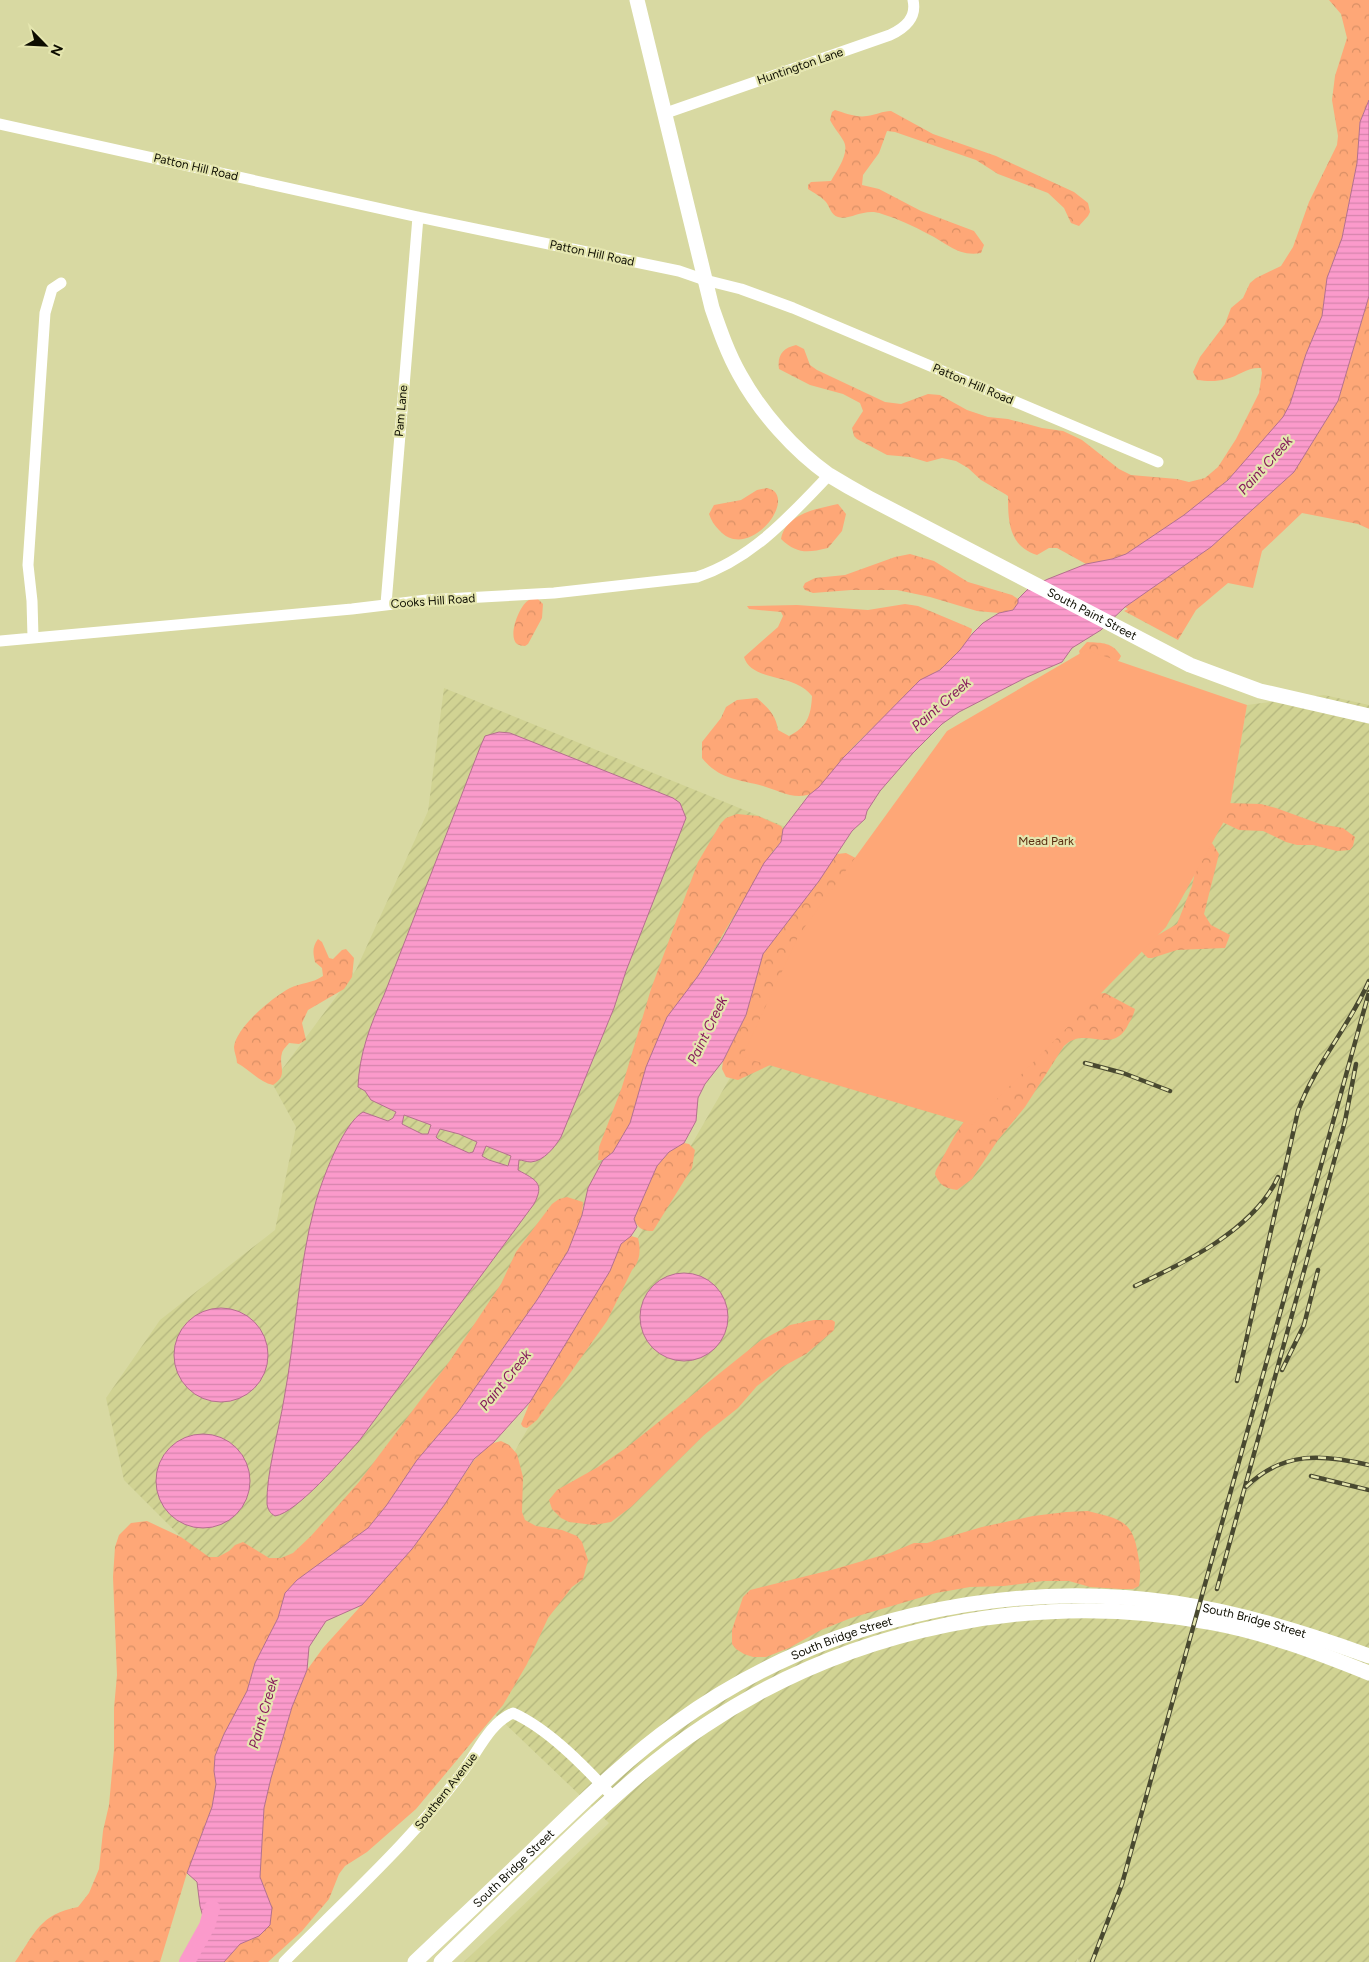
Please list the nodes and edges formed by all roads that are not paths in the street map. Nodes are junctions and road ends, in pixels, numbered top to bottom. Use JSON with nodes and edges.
{"nodes":[{"id":1,"x":637,"y":0,"type":"edge"},
{"id":2,"x":913,"y":0,"type":"edge"},
{"id":3,"x":666,"y":113,"type":"junction"},
{"id":4,"x":0,"y":124,"type":"edge"},
{"id":5,"x":418,"y":217,"type":"junction"},
{"id":6,"x":705,"y":280,"type":"junction"},
{"id":7,"x":61,"y":283,"type":"dead end"},
{"id":8,"x":1158,"y":462,"type":"dead end"},
{"id":9,"x":829,"y":475,"type":"junction"},
{"id":10,"x":386,"y":604,"type":"junction"},
{"id":11,"x":33,"y":638,"type":"junction"},
{"id":12,"x":0,"y":641,"type":"edge"},
{"id":13,"x":1369,"y":716,"type":"edge"},
{"id":14,"x":1108,"y":1604,"type":"junction"},
{"id":15,"x":1253,"y":1625,"type":"junction"},
{"id":16,"x":1369,"y":1656,"type":"edge"},
{"id":17,"x":1369,"y":1673,"type":"edge"},
{"id":18,"x":601,"y":1784,"type":"junction"},
{"id":19,"x":613,"y":1797,"type":"junction"},
{"id":20,"x":284,"y":1962,"type":"edge"},
{"id":21,"x":415,"y":1962,"type":"edge"},
{"id":22,"x":441,"y":1962,"type":"edge"}],
"edges":[{"from":1,"to":3,"type":"main road","name":"South Paint Street"},
{"from":2,"to":3,"type":"street","name":"Huntington Lane"},
{"from":3,"to":6,"type":"main road","name":"South Paint Street"},
{"from":4,"to":5,"type":"street","name":"Patton Hill Road"},
{"from":5,"to":6,"type":"street","name":"Patton Hill Road"},
{"from":5,"to":10,"type":"street","name":"Pam Lane"},
{"from":6,"to":8,"type":"street","name":"Patton Hill Road"},
{"from":6,"to":9,"type":"main road","name":"South Paint Street"},
{"from":7,"to":11,"type":"street"},
{"from":9,"to":10,"type":"street","name":"Cooks Hill Road"},
{"from":9,"to":13,"type":"main road","name":"South Paint Street"},
{"from":10,"to":11,"type":"street","name":"Cooks Hill Road"},
{"from":11,"to":12,"type":"street","name":"Cooks Hill Road"},
{"from":14,"to":15,"type":"main road","name":"South Bridge Street"},
{"from":14,"to":18,"type":"main road","name":"South Bridge Street"},
{"from":14,"to":19,"type":"main road","name":"South Bridge Street"},
{"from":15,"to":16,"type":"main road","name":"South Bridge Street"},
{"from":15,"to":17,"type":"main road","name":"South Bridge Street"},
{"from":18,"to":19,"type":"street","name":"Southern Avenue"},
{"from":18,"to":20,"type":"street","name":"Southern Avenue"},
{"from":18,"to":21,"type":"main road","name":"South Bridge Street"},
{"from":19,"to":22,"type":"main road","name":"South Bridge Street"}]}
